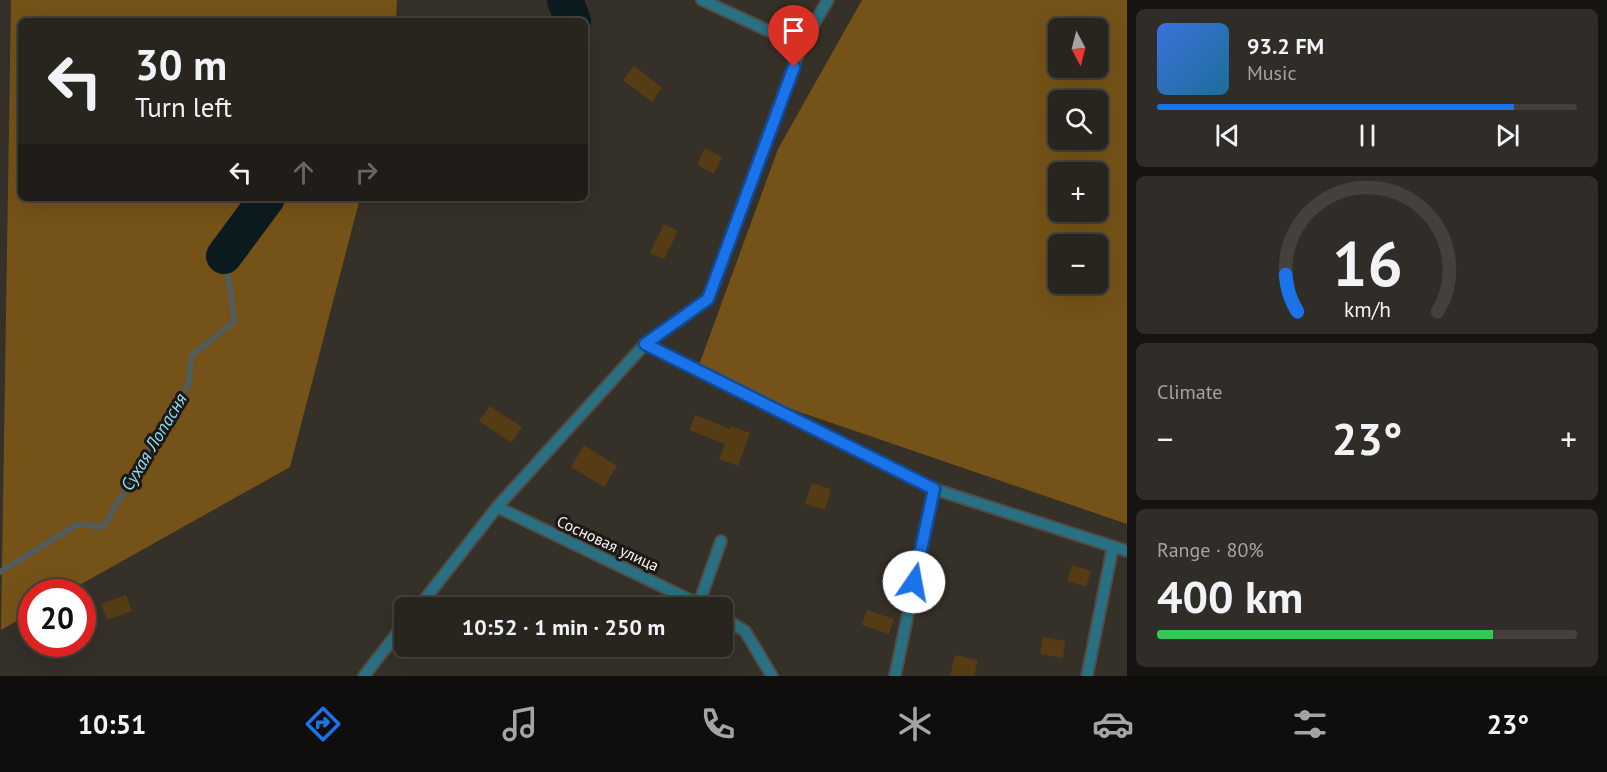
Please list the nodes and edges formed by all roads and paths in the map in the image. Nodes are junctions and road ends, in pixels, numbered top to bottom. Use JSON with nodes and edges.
{"nodes":[{"id":1,"x":702,"y":0,"type":"edge"},
{"id":2,"x":828,"y":0,"type":"edge"},
{"id":3,"x":801,"y":46,"type":"junction"},
{"id":4,"x":645,"y":344,"type":"junction"},
{"id":5,"x":934,"y":489,"type":"junction"},
{"id":6,"x":497,"y":507,"type":"junction"},
{"id":7,"x":721,"y":542,"type":"dead end"},
{"id":8,"x":1113,"y":546,"type":"junction"},
{"id":9,"x":1127,"y":551,"type":"edge"},
{"id":10,"x":427,"y":597,"type":"edge"},
{"id":11,"x":686,"y":597,"type":"edge"},
{"id":12,"x":705,"y":597,"type":"edge"},
{"id":13,"x":733,"y":624,"type":"edge"},
{"id":14,"x":394,"y":638,"type":"edge"},
{"id":15,"x":364,"y":676,"type":"edge"},
{"id":16,"x":772,"y":676,"type":"edge"},
{"id":17,"x":895,"y":676,"type":"edge"},
{"id":18,"x":1087,"y":676,"type":"edge"}],
"edges":[{"from":1,"to":3,"type":"lane"},
{"from":2,"to":3,"type":"lane"},
{"from":3,"to":4,"type":"lane"},
{"from":4,"to":5,"type":"lane"},
{"from":4,"to":6,"type":"lane"},
{"from":5,"to":8,"type":"lane"},
{"from":5,"to":17,"type":"lane"},
{"from":6,"to":10,"type":"lane"},
{"from":6,"to":11,"type":"lane","name":"Сосновая улица"},
{"from":7,"to":12,"type":"lane"},
{"from":8,"to":9,"type":"lane"},
{"from":8,"to":18,"type":"lane"},
{"from":13,"to":16,"type":"lane"},
{"from":14,"to":15,"type":"lane"}]}
